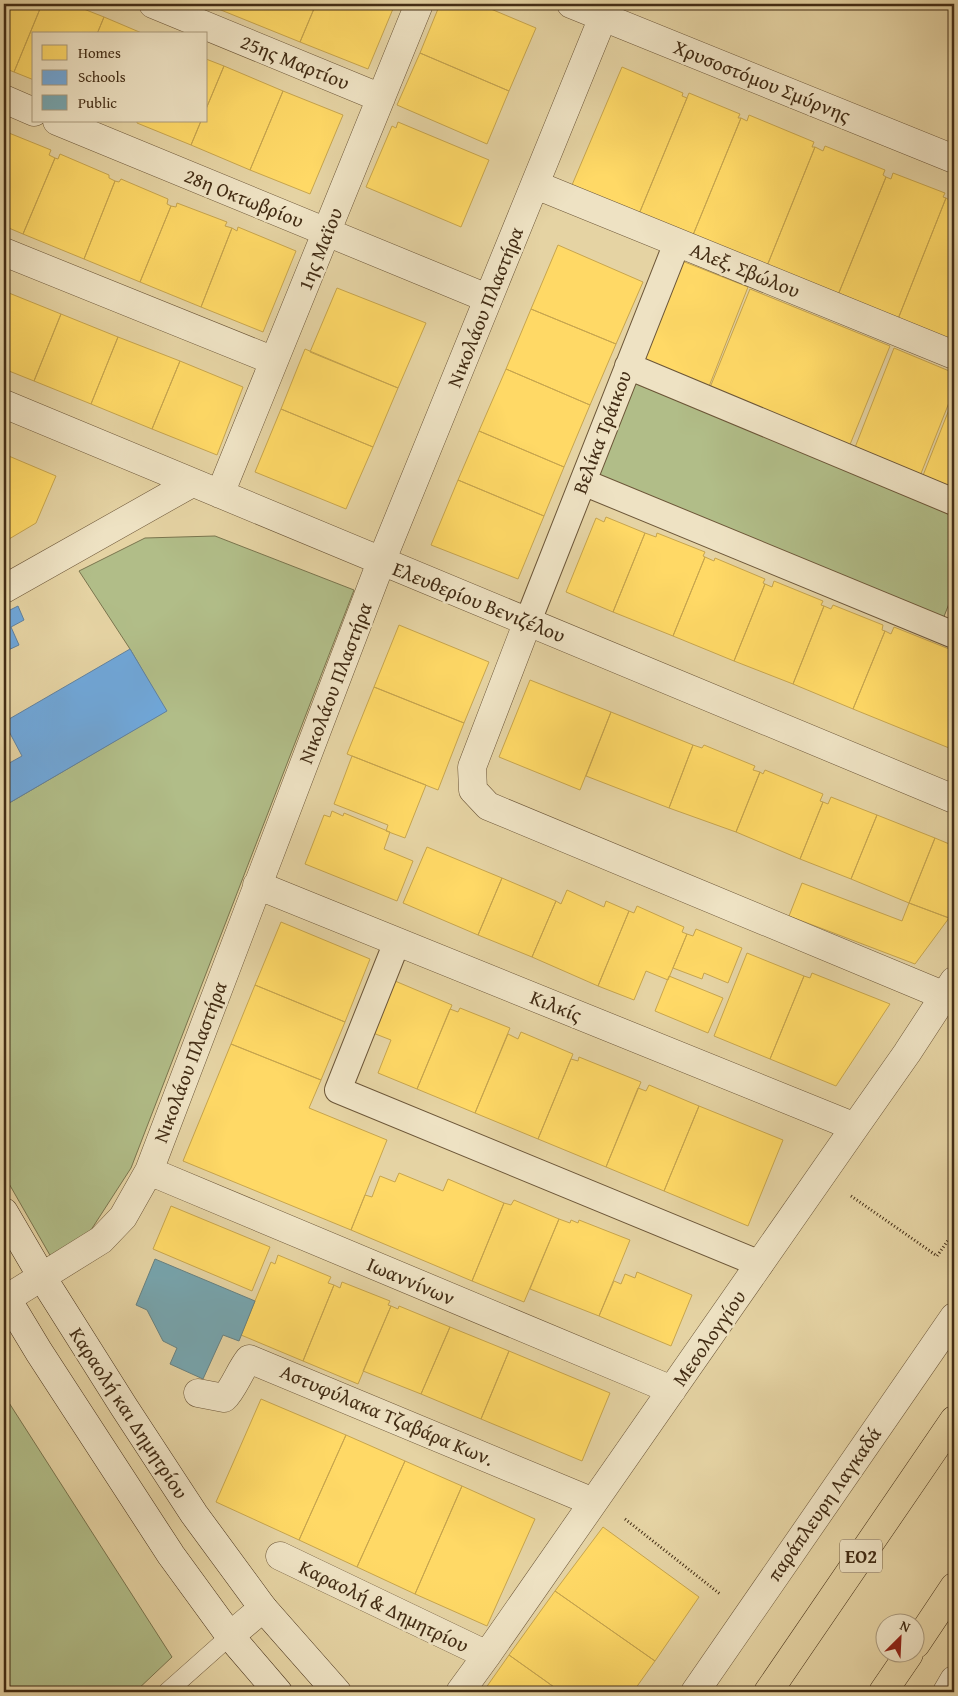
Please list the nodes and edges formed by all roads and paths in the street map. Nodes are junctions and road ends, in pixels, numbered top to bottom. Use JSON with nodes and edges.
{"nodes":[{"id":1,"x":153,"y":4,"type":"edge"},
{"id":2,"x":419,"y":4,"type":"edge"},
{"id":3,"x":571,"y":4,"type":"edge"},
{"id":4,"x":603,"y":17,"type":"junction"},
{"id":5,"x":381,"y":98,"type":"junction"},
{"id":6,"x":4,"y":100,"type":"edge"},
{"id":7,"x":32,"y":111,"type":"edge"},
{"id":8,"x":59,"y":122,"type":"edge"},
{"id":9,"x":954,"y":159,"type":"edge"},
{"id":10,"x":536,"y":184,"type":"junction"},
{"id":11,"x":326,"y":232,"type":"junction"},
{"id":12,"x":677,"y":243,"type":"junction"},
{"id":13,"x":4,"y":252,"type":"edge"},
{"id":14,"x":487,"y":298,"type":"junction"},
{"id":15,"x":954,"y":355,"type":"edge"},
{"id":16,"x":274,"y":361,"type":"junction"},
{"id":17,"x":628,"y":366,"type":"junction"},
{"id":18,"x":4,"y":404,"type":"edge"},
{"id":19,"x":583,"y":482,"type":"junction"},
{"id":20,"x":192,"y":483,"type":"junction"},
{"id":21,"x":220,"y":494,"type":"junction"},
{"id":22,"x":954,"y":502,"type":"edge"},
{"id":23,"x":381,"y":562,"type":"junction"},
{"id":24,"x":16,"y":570,"type":"edge"},
{"id":25,"x":4,"y":589,"type":"edge"},
{"id":26,"x":528,"y":621,"type":"junction"},
{"id":27,"x":952,"y":627,"type":"edge"},
{"id":28,"x":954,"y":799,"type":"edge"},
{"id":29,"x":257,"y":885,"type":"junction"},
{"id":30,"x":397,"y":942,"type":"junction"},
{"id":31,"x":949,"y":988,"type":"edge"},
{"id":32,"x":855,"y":1127,"type":"junction"},
{"id":33,"x":149,"y":1171,"type":"junction"},
{"id":34,"x":821,"y":1176,"type":"junction"},
{"id":35,"x":4,"y":1212,"type":"edge"},
{"id":36,"x":954,"y":1232,"type":"edge"},
{"id":37,"x":760,"y":1264,"type":"junction"},
{"id":38,"x":42,"y":1277,"type":"junction"},
{"id":39,"x":5,"y":1297,"type":"edge"},
{"id":40,"x":954,"y":1317,"type":"edge"},
{"id":41,"x":672,"y":1390,"type":"junction"},
{"id":42,"x":198,"y":1393,"type":"dead end"},
{"id":43,"x":954,"y":1420,"type":"edge"},
{"id":44,"x":593,"y":1502,"type":"junction"},
{"id":45,"x":622,"y":1517,"type":"dead end"},
{"id":46,"x":280,"y":1556,"type":"dead end"},
{"id":47,"x":705,"y":1582,"type":"dead end"},
{"id":48,"x":954,"y":1586,"type":"edge"},
{"id":49,"x":263,"y":1608,"type":"junction"},
{"id":50,"x":926,"y":1629,"type":"edge"},
{"id":51,"x":230,"y":1636,"type":"junction"},
{"id":52,"x":487,"y":1655,"type":"junction"},
{"id":53,"x":902,"y":1664,"type":"edge"},
{"id":54,"x":954,"y":1680,"type":"edge"},
{"id":55,"x":167,"y":1692,"type":"edge"},
{"id":56,"x":278,"y":1692,"type":"edge"},
{"id":57,"x":337,"y":1692,"type":"edge"},
{"id":58,"x":460,"y":1692,"type":"edge"},
{"id":59,"x":695,"y":1692,"type":"edge"},
{"id":60,"x":768,"y":1692,"type":"edge"},
{"id":61,"x":882,"y":1692,"type":"edge"},
{"id":62,"x":946,"y":1692,"type":"edge"}],
"edges":[{"from":1,"to":5,"type":"street","name":"25ης Μαρτίου"},
{"from":2,"to":5,"type":"street","name":"1ης Μαϊου"},
{"from":3,"to":4,"type":"street","name":"Χρυσοστόμου Σμύρνης"},
{"from":4,"to":9,"type":"street","name":"Χρυσοστόμου Σμύρνης"},
{"from":4,"to":10,"type":"street","name":"Νικολάου Πλαστήρα"},
{"from":5,"to":11,"type":"street","name":"1ης Μαϊου"},
{"from":6,"to":7,"type":"street"},
{"from":8,"to":11,"type":"street","name":"28η Οκτωβρίου"},
{"from":10,"to":12,"type":"street","name":"Αλεξ. Σβώλου"},
{"from":10,"to":14,"type":"street","name":"Νικολάου Πλαστήρα"},
{"from":11,"to":14,"type":"street","name":"28η Οκτωβρίου"},
{"from":11,"to":16,"type":"street","name":"1ης Μαϊου"},
{"from":12,"to":15,"type":"street","name":"Αλεξ. Σβώλου"},
{"from":12,"to":17,"type":"street","name":"Βελίκα Τράικου"},
{"from":13,"to":16,"type":"street"},
{"from":14,"to":23,"type":"street","name":"Νικολάου Πλαστήρα"},
{"from":16,"to":21,"type":"street","name":"1ης Μαϊου"},
{"from":17,"to":19,"type":"street","name":"Βελίκα Τράικου"},
{"from":17,"to":22,"type":"street"},
{"from":18,"to":20,"type":"street","name":"Ελευθερίου Βενιζέλου"},
{"from":19,"to":26,"type":"street","name":"Βελίκα Τράικου"},
{"from":19,"to":27,"type":"street"},
{"from":20,"to":21,"type":"street","name":"Ελευθερίου Βενιζέλου"},
{"from":20,"to":24,"type":"street"},
{"from":21,"to":23,"type":"street","name":"Ελευθερίου Βενιζέλου"},
{"from":23,"to":26,"type":"street","name":"Ελευθερίου Βενιζέλου"},
{"from":23,"to":29,"type":"street","name":"Νικολάου Πλαστήρα"},
{"from":24,"to":25,"type":"street"},
{"from":26,"to":28,"type":"street","name":"Ελευθερίου Βενιζέλου"},
{"from":26,"to":31,"type":"street"},
{"from":29,"to":30,"type":"street","name":"Κιλκίς"},
{"from":29,"to":33,"type":"street","name":"Νικολάου Πλαστήρα"},
{"from":30,"to":32,"type":"street","name":"Κιλκίς"},
{"from":30,"to":37,"type":"street"},
{"from":31,"to":32,"type":"street","name":"Μεσολογγίου"},
{"from":32,"to":34,"type":"street","name":"Μεσολογγίου"},
{"from":33,"to":38,"type":"street","name":"Νικολάου Πλαστήρα"},
{"from":33,"to":41,"type":"street","name":"Ιωαννίνων"},
{"from":34,"to":36,"type":"path"},
{"from":34,"to":37,"type":"street","name":"Μεσολογγίου"},
{"from":35,"to":38,"type":"street","name":"Καραολή και Δημητρίου"},
{"from":37,"to":41,"type":"street","name":"Μεσολογγίου"},
{"from":38,"to":39,"type":"street","name":"Νικολάου Πλαστήρα"},
{"from":38,"to":49,"type":"street","name":"Καραολή και Δημητρίου"},
{"from":39,"to":51,"type":"street","name":"Καραολή και Δημητρίου"},
{"from":40,"to":59,"type":"street","name":"παράπλευρη Λαγκαδά"},
{"from":41,"to":44,"type":"street","name":"Μεσολογγίου"},
{"from":42,"to":44,"type":"street","name":"Αστυφύλακα Τζαβάρα Κων."},
{"from":43,"to":60,"type":"highway","number":"ΕΟ2"},
{"from":44,"to":52,"type":"street","name":"Μεσολογγίου"},
{"from":45,"to":47,"type":"path"},
{"from":46,"to":52,"type":"street","name":"Καραολή & Δημητρίου"},
{"from":48,"to":50,"type":"highway"},
{"from":49,"to":51,"type":"street"},
{"from":49,"to":57,"type":"street","name":"Καραολή και Δημητρίου"},
{"from":51,"to":55,"type":"lane"},
{"from":51,"to":56,"type":"street","name":"Καραολή και Δημητρίου"},
{"from":52,"to":58,"type":"street","name":"Μεσολογγίου"},
{"from":53,"to":61,"type":"highway"},
{"from":54,"to":62,"type":"street"}]}
